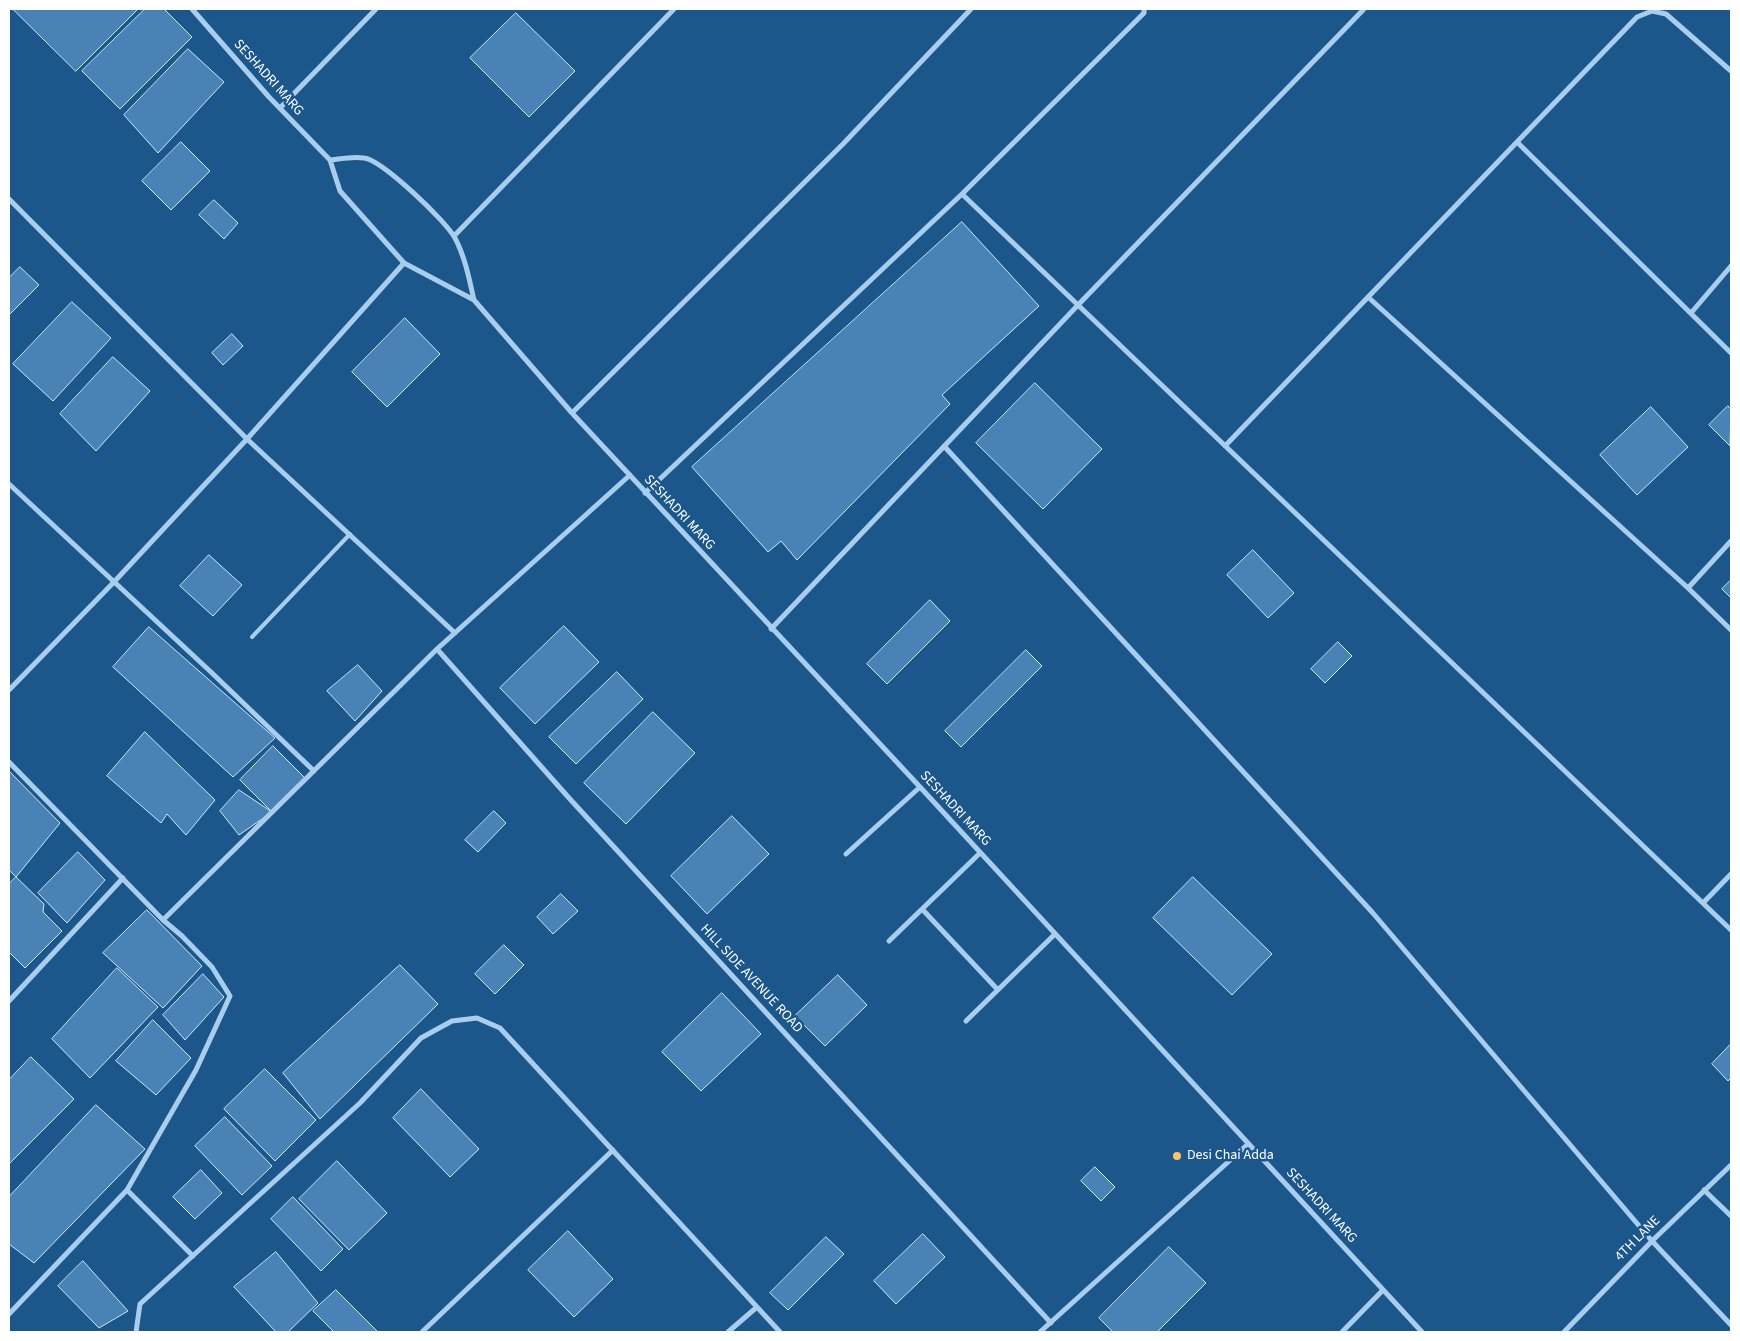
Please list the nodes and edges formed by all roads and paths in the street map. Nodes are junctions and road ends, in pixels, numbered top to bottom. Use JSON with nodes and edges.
{"nodes":[{"id":1,"x":192,"y":9,"type":"edge"},
{"id":2,"x":376,"y":9,"type":"edge"},
{"id":3,"x":674,"y":9,"type":"edge"},
{"id":4,"x":971,"y":9,"type":"edge"},
{"id":5,"x":1144,"y":9,"type":"edge"},
{"id":6,"x":1364,"y":9,"type":"edge"},
{"id":7,"x":1731,"y":71,"type":"edge"},
{"id":8,"x":280,"y":108,"type":"junction"},
{"id":9,"x":1517,"y":142,"type":"junction"},
{"id":10,"x":330,"y":160,"type":"junction"},
{"id":11,"x":962,"y":194,"type":"junction"},
{"id":12,"x":9,"y":199,"type":"edge"},
{"id":13,"x":454,"y":236,"type":"junction"},
{"id":14,"x":404,"y":263,"type":"junction"},
{"id":15,"x":1731,"y":266,"type":"edge"},
{"id":16,"x":1368,"y":297,"type":"junction"},
{"id":17,"x":474,"y":300,"type":"junction"},
{"id":18,"x":1078,"y":305,"type":"junction"},
{"id":19,"x":1691,"y":314,"type":"junction"},
{"id":20,"x":1731,"y":353,"type":"edge"},
{"id":21,"x":572,"y":413,"type":"junction"},
{"id":22,"x":247,"y":439,"type":"junction"},
{"id":23,"x":944,"y":446,"type":"junction"},
{"id":24,"x":1225,"y":446,"type":"junction"},
{"id":25,"x":630,"y":475,"type":"junction"},
{"id":26,"x":9,"y":484,"type":"edge"},
{"id":27,"x":645,"y":493,"type":"junction"},
{"id":28,"x":350,"y":534,"type":"junction"},
{"id":29,"x":1731,"y":541,"type":"edge"},
{"id":30,"x":114,"y":582,"type":"junction"},
{"id":31,"x":1688,"y":588,"type":"junction"},
{"id":32,"x":772,"y":629,"type":"junction"},
{"id":33,"x":1731,"y":630,"type":"edge"},
{"id":34,"x":455,"y":633,"type":"junction"},
{"id":35,"x":252,"y":636,"type":"dead end"},
{"id":36,"x":437,"y":648,"type":"junction"},
{"id":37,"x":9,"y":690,"type":"edge"},
{"id":38,"x":9,"y":762,"type":"edge"},
{"id":39,"x":314,"y":771,"type":"junction"},
{"id":40,"x":920,"y":787,"type":"junction"},
{"id":41,"x":980,"y":852,"type":"junction"},
{"id":42,"x":846,"y":854,"type":"dead end"},
{"id":43,"x":1731,"y":874,"type":"edge"},
{"id":44,"x":123,"y":878,"type":"junction"},
{"id":45,"x":1703,"y":903,"type":"junction"},
{"id":46,"x":922,"y":909,"type":"junction"},
{"id":47,"x":163,"y":920,"type":"junction"},
{"id":48,"x":1731,"y":930,"type":"edge"},
{"id":49,"x":1055,"y":934,"type":"junction"},
{"id":50,"x":889,"y":941,"type":"dead end"},
{"id":51,"x":998,"y":990,"type":"junction"},
{"id":52,"x":9,"y":1001,"type":"edge"},
{"id":53,"x":966,"y":1021,"type":"dead end"},
{"id":54,"x":1248,"y":1144,"type":"junction"},
{"id":55,"x":613,"y":1150,"type":"junction"},
{"id":56,"x":1731,"y":1165,"type":"edge"},
{"id":57,"x":127,"y":1190,"type":"junction"},
{"id":58,"x":1704,"y":1190,"type":"junction"},
{"id":59,"x":1731,"y":1216,"type":"edge"},
{"id":60,"x":1652,"y":1241,"type":"junction"},
{"id":61,"x":193,"y":1256,"type":"junction"},
{"id":62,"x":1383,"y":1290,"type":"junction"},
{"id":63,"x":757,"y":1307,"type":"junction"},
{"id":64,"x":9,"y":1314,"type":"edge"},
{"id":65,"x":1051,"y":1323,"type":"junction"},
{"id":66,"x":1731,"y":1326,"type":"edge"},
{"id":67,"x":136,"y":1332,"type":"edge"},
{"id":68,"x":422,"y":1332,"type":"edge"},
{"id":69,"x":728,"y":1332,"type":"edge"},
{"id":70,"x":780,"y":1332,"type":"edge"},
{"id":71,"x":1040,"y":1332,"type":"edge"},
{"id":72,"x":1342,"y":1332,"type":"edge"},
{"id":73,"x":1422,"y":1332,"type":"edge"},
{"id":74,"x":1564,"y":1332,"type":"edge"}],
"edges":[{"from":1,"to":8,"type":"street","name":"SESHADRI MARG"},
{"from":2,"to":8,"type":"street"},
{"from":3,"to":13,"type":"street"},
{"from":4,"to":21,"type":"street"},
{"from":5,"to":11,"type":"street"},
{"from":6,"to":18,"type":"street"},
{"from":7,"to":9,"type":"street"},
{"from":8,"to":10,"type":"street","name":"SESHADRI MARG"},
{"from":9,"to":16,"type":"street"},
{"from":9,"to":19,"type":"street"},
{"from":10,"to":13,"type":"street","name":"SESHADRI MARG"},
{"from":10,"to":14,"type":"street","name":"SESHADRI MARG"},
{"from":11,"to":18,"type":"street"},
{"from":11,"to":27,"type":"street"},
{"from":12,"to":22,"type":"street"},
{"from":13,"to":17,"type":"street","name":"SESHADRI MARG"},
{"from":14,"to":17,"type":"street","name":"SESHADRI MARG"},
{"from":14,"to":22,"type":"street"},
{"from":15,"to":19,"type":"street"},
{"from":16,"to":24,"type":"street"},
{"from":16,"to":31,"type":"street"},
{"from":17,"to":21,"type":"street","name":"SESHADRI MARG"},
{"from":18,"to":23,"type":"street"},
{"from":18,"to":24,"type":"street"},
{"from":19,"to":20,"type":"street"},
{"from":21,"to":25,"type":"street","name":"SESHADRI MARG"},
{"from":22,"to":28,"type":"street"},
{"from":22,"to":30,"type":"street"},
{"from":23,"to":32,"type":"street"},
{"from":23,"to":60,"type":"street"},
{"from":24,"to":45,"type":"street"},
{"from":25,"to":27,"type":"street","name":"SESHADRI MARG"},
{"from":25,"to":34,"type":"street"},
{"from":26,"to":30,"type":"street"},
{"from":27,"to":32,"type":"street","name":"SESHADRI MARG"},
{"from":28,"to":34,"type":"street"},
{"from":28,"to":35,"type":"lane"},
{"from":29,"to":31,"type":"street"},
{"from":30,"to":37,"type":"street"},
{"from":30,"to":39,"type":"street"},
{"from":31,"to":33,"type":"street"},
{"from":32,"to":40,"type":"street","name":"SESHADRI MARG"},
{"from":34,"to":36,"type":"street"},
{"from":36,"to":39,"type":"street"},
{"from":36,"to":65,"type":"street","name":"HILL SIDE AVENUE ROAD"},
{"from":38,"to":44,"type":"street"},
{"from":39,"to":47,"type":"street"},
{"from":40,"to":41,"type":"street","name":"SESHADRI MARG"},
{"from":40,"to":42,"type":"street"},
{"from":41,"to":46,"type":"street"},
{"from":41,"to":49,"type":"street","name":"SESHADRI MARG"},
{"from":43,"to":45,"type":"street"},
{"from":44,"to":47,"type":"street"},
{"from":44,"to":52,"type":"street"},
{"from":45,"to":48,"type":"street"},
{"from":46,"to":50,"type":"street"},
{"from":46,"to":51,"type":"street"},
{"from":47,"to":57,"type":"street"},
{"from":49,"to":51,"type":"street"},
{"from":49,"to":54,"type":"street","name":"SESHADRI MARG"},
{"from":51,"to":53,"type":"street"},
{"from":54,"to":62,"type":"street","name":"SESHADRI MARG"},
{"from":54,"to":65,"type":"street"},
{"from":55,"to":61,"type":"street"},
{"from":55,"to":63,"type":"street"},
{"from":55,"to":68,"type":"street"},
{"from":56,"to":58,"type":"street","name":"4TH LANE"},
{"from":57,"to":61,"type":"street"},
{"from":57,"to":64,"type":"street"},
{"from":58,"to":59,"type":"street"},
{"from":58,"to":60,"type":"street","name":"4TH LANE"},
{"from":60,"to":66,"type":"street"},
{"from":60,"to":74,"type":"street","name":"4TH LANE"},
{"from":61,"to":67,"type":"street"},
{"from":62,"to":72,"type":"street"},
{"from":62,"to":73,"type":"street","name":"SESHADRI MARG"},
{"from":63,"to":69,"type":"street"},
{"from":63,"to":70,"type":"street"},
{"from":65,"to":71,"type":"street"}]}
